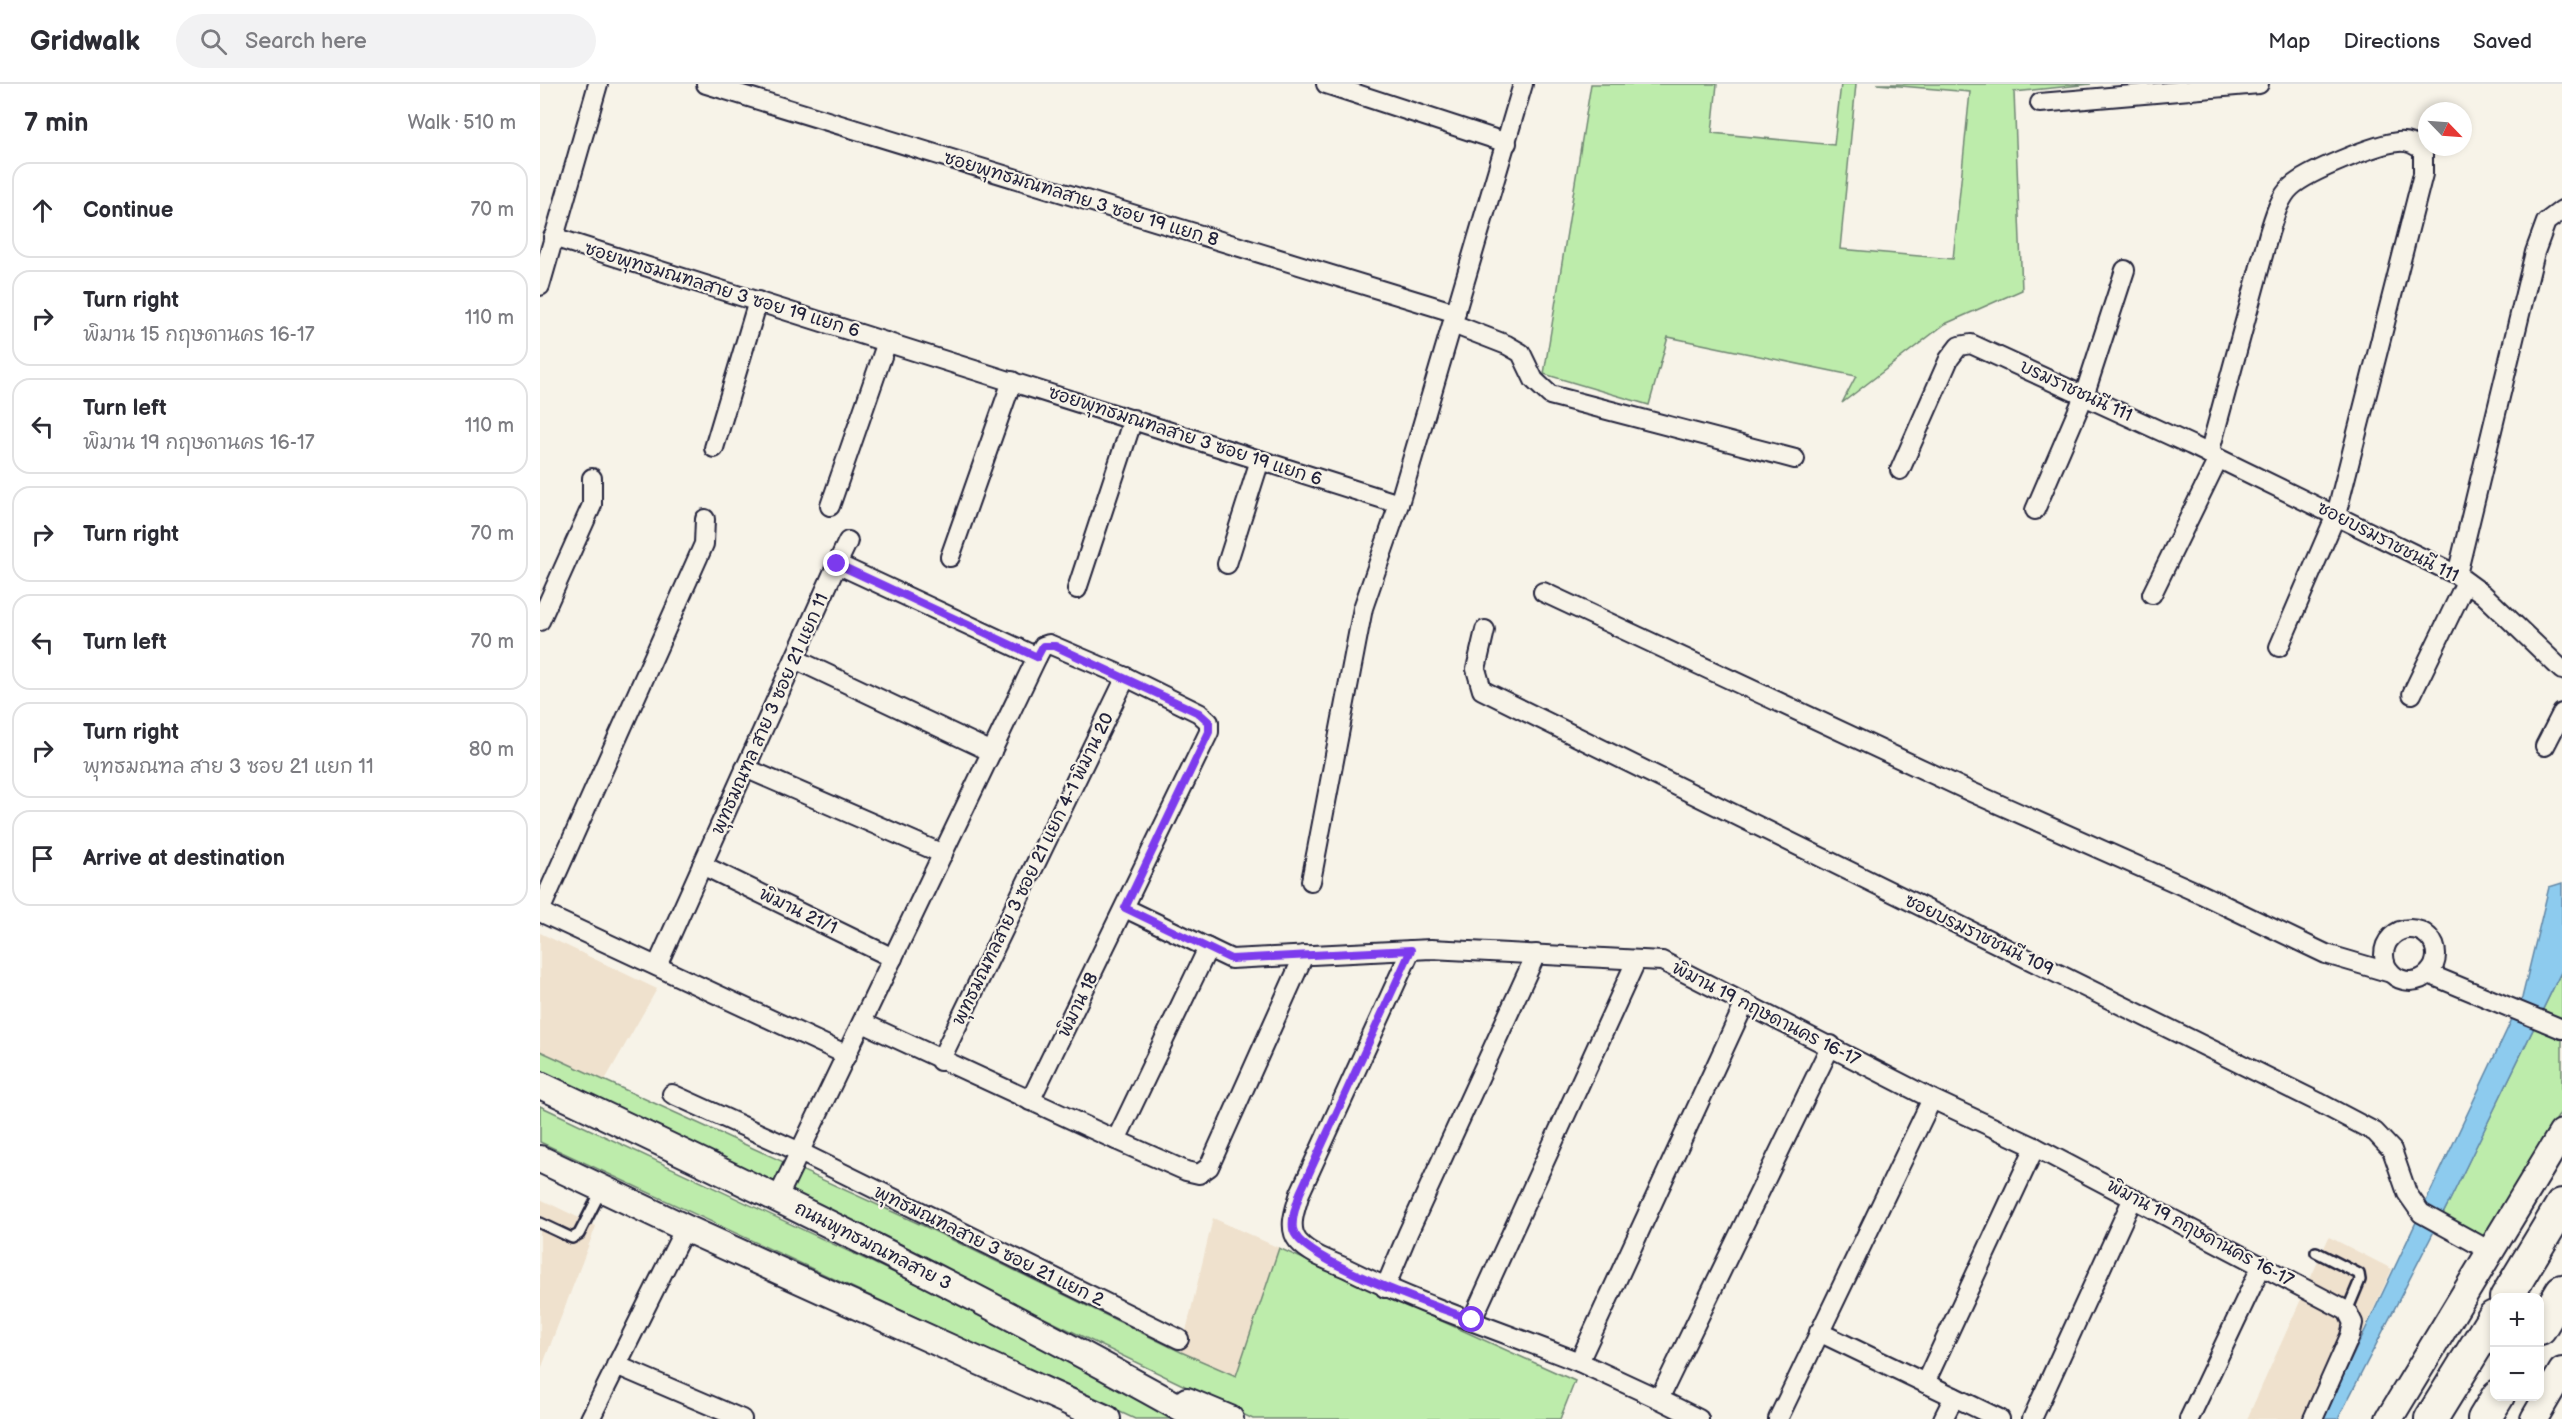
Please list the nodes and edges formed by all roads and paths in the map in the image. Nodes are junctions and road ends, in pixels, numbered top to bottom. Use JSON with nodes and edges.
{"nodes":[{"id":1,"x":598,"y":84,"type":"edge"},
{"id":2,"x":706,"y":84,"type":"edge"},
{"id":3,"x":1326,"y":84,"type":"edge"},
{"id":4,"x":1523,"y":84,"type":"edge"},
{"id":5,"x":2259,"y":84,"type":"edge"},
{"id":6,"x":2040,"y":103,"type":"dead end"},
{"id":7,"x":1507,"y":143,"type":"junction"},
{"id":8,"x":2562,"y":210,"type":"edge"},
{"id":9,"x":553,"y":237,"type":"junction"},
{"id":10,"x":2125,"y":270,"type":"dead end"},
{"id":11,"x":540,"y":286,"type":"edge"},
{"id":12,"x":758,"y":301,"type":"junction"},
{"id":13,"x":1454,"y":318,"type":"junction"},
{"id":14,"x":887,"y":342,"type":"junction"},
{"id":15,"x":1012,"y":381,"type":"junction"},
{"id":16,"x":2084,"y":396,"type":"junction"},
{"id":17,"x":1133,"y":419,"type":"junction"},
{"id":18,"x":2191,"y":445,"type":"joint"},
{"id":19,"x":714,"y":448,"type":"dead end"},
{"id":20,"x":2213,"y":457,"type":"junction"},
{"id":21,"x":1795,"y":459,"type":"dead end"},
{"id":22,"x":1260,"y":460,"type":"junction"},
{"id":23,"x":1900,"y":470,"type":"dead end"},
{"id":24,"x":592,"y":478,"type":"dead end"},
{"id":25,"x":1399,"y":504,"type":"junction"},
{"id":26,"x":830,"y":506,"type":"dead end"},
{"id":27,"x":2035,"y":510,"type":"dead end"},
{"id":28,"x":2336,"y":515,"type":"junction"},
{"id":29,"x":705,"y":519,"type":"dead end"},
{"id":30,"x":848,"y":541,"type":"dead end"},
{"id":31,"x":950,"y":557,"type":"dead end"},
{"id":32,"x":837,"y":564,"type":"junction"},
{"id":33,"x":1227,"y":564,"type":"dead end"},
{"id":34,"x":2462,"y":578,"type":"junction"},
{"id":35,"x":1077,"y":589,"type":"dead end"},
{"id":36,"x":1543,"y":592,"type":"dead end"},
{"id":37,"x":2152,"y":594,"type":"dead end"},
{"id":38,"x":540,"y":621,"type":"edge"},
{"id":39,"x":1485,"y":630,"type":"dead end"},
{"id":40,"x":2279,"y":646,"type":"dead end"},
{"id":41,"x":1037,"y":657,"type":"junction"},
{"id":42,"x":795,"y":659,"type":"junction"},
{"id":43,"x":2562,"y":670,"type":"edge"},
{"id":44,"x":1126,"y":677,"type":"junction"},
{"id":45,"x":2412,"y":694,"type":"dead end"},
{"id":46,"x":2562,"y":713,"type":"edge"},
{"id":47,"x":2545,"y":746,"type":"dead end"},
{"id":48,"x":992,"y":752,"type":"junction"},
{"id":49,"x":746,"y":768,"type":"junction"},
{"id":50,"x":943,"y":854,"type":"junction"},
{"id":51,"x":702,"y":865,"type":"junction"},
{"id":52,"x":1311,"y":881,"type":"dead end"},
{"id":53,"x":1125,"y":908,"type":"junction"},
{"id":54,"x":540,"y":911,"type":"edge"},
{"id":55,"x":1208,"y":948,"type":"junction"},
{"id":56,"x":1411,"y":950,"type":"junction"},
{"id":57,"x":1536,"y":954,"type":"junction"},
{"id":58,"x":1304,"y":955,"type":"junction"},
{"id":59,"x":893,"y":958,"type":"junction"},
{"id":60,"x":1636,"y":961,"type":"junction"},
{"id":61,"x":657,"y":966,"type":"junction"},
{"id":62,"x":2391,"y":974,"type":"junction"},
{"id":63,"x":2429,"y":974,"type":"junction"},
{"id":64,"x":1745,"y":1003,"type":"junction"},
{"id":65,"x":863,"y":1023,"type":"junction"},
{"id":66,"x":2562,"y":1029,"type":"edge"},
{"id":67,"x":1831,"y":1045,"type":"junction"},
{"id":68,"x":847,"y":1055,"type":"junction"},
{"id":69,"x":940,"y":1061,"type":"junction"},
{"id":70,"x":540,"y":1085,"type":"edge"},
{"id":71,"x":672,"y":1094,"type":"dead end"},
{"id":72,"x":1932,"y":1099,"type":"junction"},
{"id":73,"x":1030,"y":1101,"type":"junction"},
{"id":74,"x":2562,"y":1133,"type":"edge"},
{"id":75,"x":1116,"y":1140,"type":"junction"},
{"id":76,"x":2035,"y":1147,"type":"junction"},
{"id":77,"x":800,"y":1152,"type":"junction"},
{"id":78,"x":540,"y":1159,"type":"edge"},
{"id":79,"x":602,"y":1188,"type":"junction"},
{"id":80,"x":778,"y":1197,"type":"junction"},
{"id":81,"x":2133,"y":1198,"type":"junction"},
{"id":82,"x":2562,"y":1205,"type":"edge"},
{"id":83,"x":540,"y":1223,"type":"edge"},
{"id":84,"x":685,"y":1228,"type":"junction"},
{"id":85,"x":2490,"y":1251,"type":"junction"},
{"id":86,"x":2316,"y":1252,"type":"dead end"},
{"id":87,"x":2262,"y":1265,"type":"junction"},
{"id":88,"x":1385,"y":1288,"type":"junction"},
{"id":89,"x":2562,"y":1291,"type":"edge"},
{"id":90,"x":2509,"y":1293,"type":"edge"},
{"id":91,"x":2350,"y":1317,"type":"junction"},
{"id":92,"x":1472,"y":1320,"type":"junction"},
{"id":93,"x":2544,"y":1321,"type":"edge"},
{"id":94,"x":2490,"y":1323,"type":"edge"},
{"id":95,"x":1819,"y":1332,"type":"junction"},
{"id":96,"x":1179,"y":1339,"type":"dead end"},
{"id":97,"x":1579,"y":1362,"type":"junction"},
{"id":98,"x":616,"y":1365,"type":"junction"},
{"id":99,"x":1112,"y":1369,"type":"junction"},
{"id":100,"x":2560,"y":1379,"type":"edge"},
{"id":101,"x":1925,"y":1383,"type":"junction"},
{"id":102,"x":1954,"y":1397,"type":"junction"},
{"id":103,"x":1659,"y":1399,"type":"junction"},
{"id":104,"x":2495,"y":1401,"type":"edge"},
{"id":105,"x":1100,"y":1416,"type":"edge"},
{"id":106,"x":2541,"y":1417,"type":"edge"},
{"id":107,"x":590,"y":1419,"type":"edge"},
{"id":108,"x":742,"y":1419,"type":"edge"},
{"id":109,"x":1200,"y":1419,"type":"edge"},
{"id":110,"x":1230,"y":1419,"type":"edge"},
{"id":111,"x":1698,"y":1419,"type":"edge"},
{"id":112,"x":1778,"y":1419,"type":"edge"},
{"id":113,"x":1943,"y":1419,"type":"edge"},
{"id":114,"x":2000,"y":1419,"type":"edge"},
{"id":115,"x":2032,"y":1419,"type":"edge"},
{"id":116,"x":2189,"y":1419,"type":"edge"},
{"id":117,"x":2313,"y":1419,"type":"edge"},
{"id":118,"x":2389,"y":1419,"type":"edge"},
{"id":119,"x":2431,"y":1419,"type":"edge"},
{"id":120,"x":2484,"y":1419,"type":"edge"}],
"edges":[{"from":1,"to":9,"type":"street"},
{"from":2,"to":13,"type":"street","name":"ซอยพุทธมณฑลสาย 3 ซอย 19 แยก 8"},
{"from":3,"to":7,"type":"street"},
{"from":4,"to":7,"type":"street"},
{"from":5,"to":6,"type":"street"},
{"from":7,"to":13,"type":"street"},
{"from":8,"to":34,"type":"street"},
{"from":9,"to":11,"type":"street"},
{"from":9,"to":12,"type":"street","name":"ซอยพุทธมณฑลสาย 3 ซอย 19 แยก 6"},
{"from":10,"to":16,"type":"street"},
{"from":12,"to":14,"type":"street","name":"ซอยพุทธมณฑลสาย 3 ซอย 19 แยก 6"},
{"from":12,"to":19,"type":"street"},
{"from":13,"to":21,"type":"street","name":"ซอยพุทธมณฑลสาย 3 ซอย 19 แยก 8"},
{"from":13,"to":25,"type":"street"},
{"from":14,"to":15,"type":"street","name":"ซอยพุทธมณฑลสาย 3 ซอย 19 แยก 6"},
{"from":14,"to":26,"type":"street"},
{"from":15,"to":17,"type":"street","name":"ซอยพุทธมณฑลสาย 3 ซอย 19 แยก 6"},
{"from":15,"to":31,"type":"street"},
{"from":16,"to":18,"type":"street","name":"บรมราชชนนี 111"},
{"from":16,"to":23,"type":"street","name":"บรมราชชนนี 111"},
{"from":16,"to":27,"type":"street"},
{"from":17,"to":22,"type":"street","name":"ซอยพุทธมณฑลสาย 3 ซอย 19 แยก 6"},
{"from":17,"to":35,"type":"street"},
{"from":18,"to":20,"type":"street","name":"ซอยบรมราชชนนี 111"},
{"from":20,"to":28,"type":"street","name":"ซอยบรมราชชนนี 111"},
{"from":20,"to":28,"type":"street"},
{"from":20,"to":37,"type":"street"},
{"from":22,"to":25,"type":"street","name":"ซอยพุทธมณฑลสาย 3 ซอย 19 แยก 6"},
{"from":22,"to":33,"type":"street"},
{"from":24,"to":38,"type":"street"},
{"from":25,"to":52,"type":"street"},
{"from":28,"to":34,"type":"street","name":"ซอยบรมราชชนนี 111"},
{"from":28,"to":40,"type":"street"},
{"from":29,"to":54,"type":"street"},
{"from":30,"to":32,"type":"street","name":"พุทธมณฑล สาย 3 ซอย 21 แยก 11"},
{"from":32,"to":41,"type":"street"},
{"from":32,"to":42,"type":"street","name":"พุทธมณฑล สาย 3 ซอย 21 แยก 11"},
{"from":34,"to":43,"type":"street","name":"ซอยบรมราชชนนี 111"},
{"from":34,"to":45,"type":"street"},
{"from":36,"to":62,"type":"street"},
{"from":39,"to":85,"type":"street","name":"ซอยบรมราชชนนี 109"},
{"from":41,"to":44,"type":"street"},
{"from":41,"to":48,"type":"street"},
{"from":42,"to":48,"type":"street"},
{"from":42,"to":49,"type":"street","name":"พุทธมณฑล สาย 3 ซอย 21 แยก 11"},
{"from":44,"to":53,"type":"street","name":"พิมาน 18"},
{"from":44,"to":69,"type":"street","name":"พุทธมณฑลสาย 3 ซอย 21 แยก 4-1 พิมาน 20"},
{"from":46,"to":47,"type":"street"},
{"from":48,"to":50,"type":"street"},
{"from":49,"to":50,"type":"street"},
{"from":49,"to":51,"type":"street","name":"พุทธมณฑล สาย 3 ซอย 21 แยก 11"},
{"from":50,"to":59,"type":"street"},
{"from":51,"to":59,"type":"street","name":"พิมาน 21/1"},
{"from":51,"to":61,"type":"street","name":"พุทธมณฑล สาย 3 ซอย 21 แยก 11"},
{"from":53,"to":55,"type":"street","name":"พิมาน 19 กฤษดานคร 16-17"},
{"from":53,"to":73,"type":"street","name":"พิมาน 18"},
{"from":54,"to":61,"type":"street"},
{"from":55,"to":58,"type":"street","name":"พิมาน 19 กฤษดานคร 16-17"},
{"from":55,"to":75,"type":"street"},
{"from":56,"to":57,"type":"street","name":"พิมาน 19 กฤษดานคร 16-17"},
{"from":56,"to":58,"type":"street","name":"พิมาน 19 กฤษดานคร 16-17"},
{"from":56,"to":88,"type":"street"},
{"from":57,"to":60,"type":"street","name":"พิมาน 19 กฤษดานคร 16-17"},
{"from":57,"to":88,"type":"street"},
{"from":58,"to":75,"type":"street"},
{"from":59,"to":65,"type":"street"},
{"from":60,"to":64,"type":"street","name":"พิมาน 19 กฤษดานคร 16-17"},
{"from":60,"to":92,"type":"street"},
{"from":61,"to":68,"type":"street"},
{"from":62,"to":63,"type":"street"},
{"from":62,"to":63,"type":"street"},
{"from":63,"to":66,"type":"street"},
{"from":64,"to":67,"type":"street","name":"พิมาน 19 กฤษดานคร 16-17"},
{"from":64,"to":97,"type":"street"},
{"from":65,"to":68,"type":"street"},
{"from":65,"to":69,"type":"street"},
{"from":67,"to":72,"type":"street","name":"พิมาน 19 กฤษดานคร 16-17"},
{"from":67,"to":103,"type":"street"},
{"from":68,"to":77,"type":"street"},
{"from":69,"to":73,"type":"street"},
{"from":70,"to":80,"type":"main road","name":"ถนนพุทธมณฑลสาย 3"},
{"from":71,"to":77,"type":"street","name":"พุทธมณฑลสาย 3 ซอย 21 แยก 2"},
{"from":72,"to":76,"type":"street","name":"พิมาน 19 กฤษดานคร 16-17"},
{"from":72,"to":95,"type":"street"},
{"from":73,"to":75,"type":"street"},
{"from":74,"to":85,"type":"main road"},
{"from":76,"to":81,"type":"street","name":"พิมาน 19 กฤษดานคร 16-17"},
{"from":76,"to":101,"type":"street"},
{"from":77,"to":80,"type":"street"},
{"from":77,"to":96,"type":"street","name":"พุทธมณฑลสาย 3 ซอย 21 แยก 2"},
{"from":78,"to":79,"type":"main road"},
{"from":79,"to":83,"type":"lane"},
{"from":79,"to":84,"type":"main road"},
{"from":80,"to":99,"type":"main road","name":"ถนนพุทธมณฑลสาย 3"},
{"from":81,"to":87,"type":"street","name":"พิมาน 19 กฤษดานคร 16-17"},
{"from":81,"to":115,"type":"street"},
{"from":82,"to":90,"type":"highway"},
{"from":84,"to":98,"type":"street"},
{"from":84,"to":105,"type":"main road"},
{"from":85,"to":118,"type":"main road"},
{"from":86,"to":91,"type":"lane"},
{"from":87,"to":91,"type":"street","name":"พิมาน 19 กฤษดานคร 16-17"},
{"from":87,"to":116,"type":"street"},
{"from":88,"to":92,"type":"street"},
{"from":89,"to":93,"type":"highway"},
{"from":91,"to":117,"type":"street"},
{"from":92,"to":97,"type":"street"},
{"from":94,"to":119,"type":"highway"},
{"from":95,"to":101,"type":"street"},
{"from":95,"to":112,"type":"street"},
{"from":97,"to":103,"type":"street"},
{"from":98,"to":107,"type":"street"},
{"from":98,"to":108,"type":"street"},
{"from":99,"to":109,"type":"main road","name":"ถนนพุทธมณฑลสาย 3"},
{"from":99,"to":110,"type":"main road"},
{"from":100,"to":106,"type":"main road"},
{"from":101,"to":102,"type":"street"},
{"from":102,"to":113,"type":"street"},
{"from":102,"to":114,"type":"street"},
{"from":103,"to":111,"type":"street"},
{"from":104,"to":120,"type":"highway"}]}
